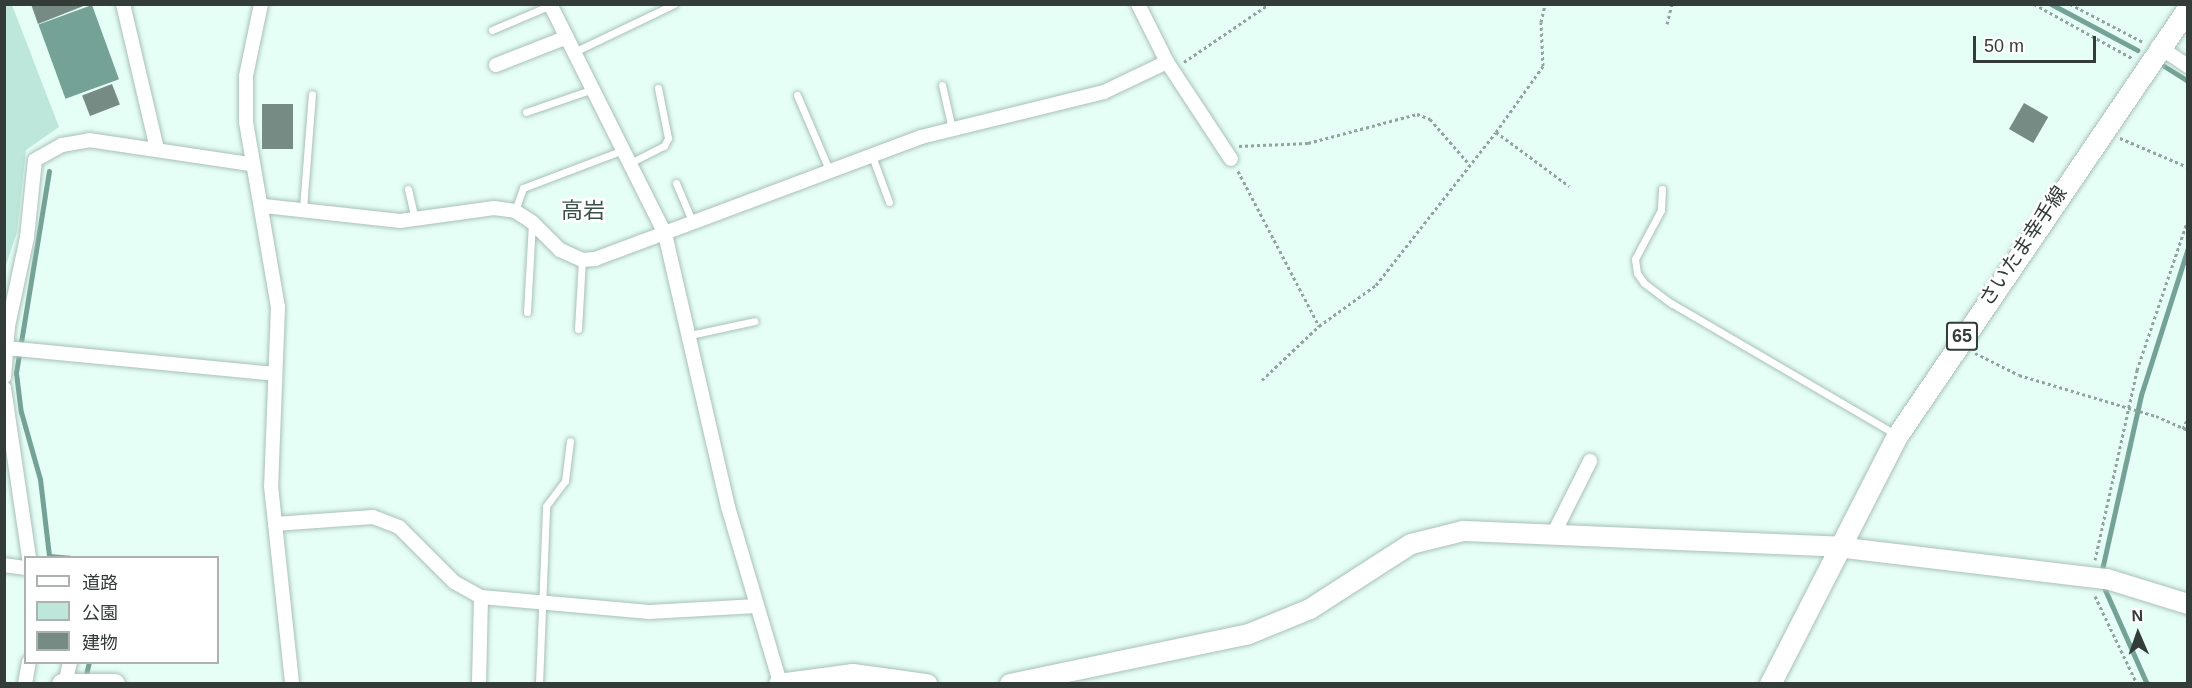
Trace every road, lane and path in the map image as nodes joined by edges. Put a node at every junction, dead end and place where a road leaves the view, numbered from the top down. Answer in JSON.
{"nodes":[{"id":1,"x":123,"y":4,"type":"edge"},
{"id":2,"x":261,"y":4,"type":"edge"},
{"id":3,"x":550,"y":4,"type":"edge"},
{"id":4,"x":674,"y":4,"type":"edge"},
{"id":5,"x":1138,"y":4,"type":"edge"},
{"id":6,"x":1269,"y":4,"type":"edge"},
{"id":7,"x":1545,"y":4,"type":"edge"},
{"id":8,"x":1672,"y":4,"type":"edge"},
{"id":9,"x":2034,"y":4,"type":"edge"},
{"id":10,"x":2070,"y":4,"type":"edge"},
{"id":11,"x":2187,"y":8,"type":"edge"},
{"id":12,"x":1667,"y":24,"type":"dead end"},
{"id":13,"x":492,"y":30,"type":"dead end"},
{"id":14,"x":567,"y":37,"type":"junction"},
{"id":15,"x":2157,"y":48,"type":"junction"},
{"id":16,"x":574,"y":52,"type":"junction"},
{"id":17,"x":2136,"y":60,"type":"dead end"},
{"id":18,"x":496,"y":65,"type":"dead end"},
{"id":19,"x":1170,"y":66,"type":"junction"},
{"id":20,"x":2187,"y":66,"type":"edge"},
{"id":21,"x":942,"y":85,"type":"dead end"},
{"id":22,"x":658,"y":88,"type":"dead end"},
{"id":23,"x":592,"y":89,"type":"junction"},
{"id":24,"x":312,"y":94,"type":"dead end"},
{"id":25,"x":797,"y":94,"type":"dead end"},
{"id":26,"x":526,"y":112,"type":"dead end"},
{"id":27,"x":2103,"y":128,"type":"junction"},
{"id":28,"x":952,"y":129,"type":"junction"},
{"id":29,"x":1496,"y":132,"type":"junction"},
{"id":30,"x":157,"y":149,"type":"junction"},
{"id":31,"x":1227,"y":153,"type":"junction"},
{"id":32,"x":626,"y":156,"type":"junction"},
{"id":33,"x":872,"y":156,"type":"junction"},
{"id":34,"x":250,"y":164,"type":"junction"},
{"id":35,"x":1469,"y":164,"type":"junction"},
{"id":36,"x":2187,"y":167,"type":"edge"},
{"id":37,"x":830,"y":172,"type":"junction"},
{"id":38,"x":676,"y":183,"type":"dead end"},
{"id":39,"x":1569,"y":186,"type":"dead end"},
{"id":40,"x":408,"y":189,"type":"dead end"},
{"id":41,"x":1662,"y":189,"type":"dead end"},
{"id":42,"x":889,"y":202,"type":"dead end"},
{"id":43,"x":264,"y":206,"type":"junction"},
{"id":44,"x":303,"y":208,"type":"junction"},
{"id":45,"x":515,"y":212,"type":"junction"},
{"id":46,"x":415,"y":219,"type":"junction"},
{"id":47,"x":2187,"y":219,"type":"edge"},
{"id":48,"x":532,"y":222,"type":"junction"},
{"id":49,"x":693,"y":223,"type":"junction"},
{"id":50,"x":665,"y":234,"type":"junction"},
{"id":51,"x":582,"y":260,"type":"junction"},
{"id":52,"x":11,"y":277,"type":"edge"},
{"id":53,"x":528,"y":312,"type":"dead end"},
{"id":54,"x":755,"y":321,"type":"dead end"},
{"id":55,"x":1319,"y":326,"type":"junction"},
{"id":56,"x":578,"y":329,"type":"dead end"},
{"id":57,"x":690,"y":335,"type":"junction"},
{"id":58,"x":1958,"y":343,"type":"junction"},
{"id":59,"x":6,"y":348,"type":"junction"},
{"id":60,"x":275,"y":374,"type":"junction"},
{"id":61,"x":4,"y":377,"type":"edge"},
{"id":62,"x":1262,"y":380,"type":"dead end"},
{"id":63,"x":4,"y":388,"type":"edge"},
{"id":64,"x":2127,"y":407,"type":"junction"},
{"id":65,"x":2187,"y":417,"type":"edge"},
{"id":66,"x":2185,"y":430,"type":"edge"},
{"id":67,"x":1897,"y":436,"type":"junction"},
{"id":68,"x":570,"y":441,"type":"dead end"},
{"id":69,"x":1590,"y":461,"type":"dead end"},
{"id":70,"x":10,"y":478,"type":"edge"},
{"id":71,"x":275,"y":524,"type":"junction"},
{"id":72,"x":1553,"y":535,"type":"junction"},
{"id":73,"x":1837,"y":547,"type":"junction"},
{"id":74,"x":29,"y":556,"type":"edge"},
{"id":75,"x":4,"y":564,"type":"edge"},
{"id":76,"x":24,"y":568,"type":"edge"},
{"id":77,"x":2091,"y":577,"type":"junction"},
{"id":78,"x":481,"y":597,"type":"junction"},
{"id":79,"x":541,"y":603,"type":"junction"},
{"id":80,"x":2187,"y":604,"type":"edge"},
{"id":81,"x":757,"y":606,"type":"junction"},
{"id":82,"x":29,"y":664,"type":"edge"},
{"id":83,"x":70,"y":664,"type":"edge"},
{"id":84,"x":64,"y":683,"type":"edge"},
{"id":85,"x":779,"y":683,"type":"edge"},
{"id":86,"x":25,"y":684,"type":"edge"},
{"id":87,"x":115,"y":684,"type":"edge"},
{"id":88,"x":292,"y":684,"type":"edge"},
{"id":89,"x":479,"y":684,"type":"edge"},
{"id":90,"x":539,"y":684,"type":"edge"},
{"id":91,"x":927,"y":684,"type":"edge"},
{"id":92,"x":1010,"y":684,"type":"edge"},
{"id":93,"x":1770,"y":684,"type":"edge"},
{"id":94,"x":2137,"y":684,"type":"edge"}],
"edges":[{"from":1,"to":30,"type":"street"},
{"from":2,"to":34,"type":"street"},
{"from":3,"to":13,"type":"lane"},
{"from":3,"to":14,"type":"street"},
{"from":4,"to":16,"type":"lane"},
{"from":5,"to":19,"type":"street"},
{"from":6,"to":19,"type":"path"},
{"from":7,"to":29,"type":"path"},
{"from":8,"to":12,"type":"path"},
{"from":9,"to":17,"type":"path"},
{"from":10,"to":15,"type":"path"},
{"from":11,"to":15,"type":"main road","name":"さいたま幸手線","number":"65"},
{"from":14,"to":16,"type":"street"},
{"from":14,"to":18,"type":"street"},
{"from":15,"to":20,"type":"street"},
{"from":15,"to":27,"type":"main road","name":"さいたま幸手線","number":"65"},
{"from":16,"to":23,"type":"street"},
{"from":19,"to":28,"type":"street"},
{"from":19,"to":31,"type":"street"},
{"from":21,"to":28,"type":"lane"},
{"from":22,"to":32,"type":"lane"},
{"from":23,"to":26,"type":"lane"},
{"from":23,"to":32,"type":"street"},
{"from":24,"to":44,"type":"lane"},
{"from":25,"to":37,"type":"lane"},
{"from":27,"to":36,"type":"path"},
{"from":27,"to":58,"type":"main road","name":"さいたま幸手線","number":"65"},
{"from":28,"to":33,"type":"street"},
{"from":29,"to":35,"type":"path"},
{"from":29,"to":39,"type":"path"},
{"from":30,"to":34,"type":"street"},
{"from":30,"to":52,"type":"street"},
{"from":31,"to":35,"type":"path"},
{"from":31,"to":55,"type":"path"},
{"from":32,"to":45,"type":"lane"},
{"from":32,"to":50,"type":"street"},
{"from":33,"to":37,"type":"street"},
{"from":33,"to":42,"type":"lane"},
{"from":34,"to":43,"type":"street"},
{"from":35,"to":55,"type":"path"},
{"from":37,"to":49,"type":"street"},
{"from":38,"to":49,"type":"lane"},
{"from":40,"to":46,"type":"lane"},
{"from":41,"to":67,"type":"lane"},
{"from":43,"to":44,"type":"street"},
{"from":43,"to":60,"type":"street"},
{"from":44,"to":46,"type":"street"},
{"from":45,"to":46,"type":"street"},
{"from":45,"to":48,"type":"street"},
{"from":47,"to":64,"type":"path"},
{"from":48,"to":51,"type":"street"},
{"from":48,"to":53,"type":"lane"},
{"from":49,"to":50,"type":"street"},
{"from":50,"to":51,"type":"street"},
{"from":50,"to":57,"type":"street"},
{"from":51,"to":56,"type":"lane"},
{"from":52,"to":59,"type":"street"},
{"from":54,"to":57,"type":"lane"},
{"from":55,"to":62,"type":"path"},
{"from":57,"to":81,"type":"street"},
{"from":58,"to":64,"type":"path"},
{"from":58,"to":67,"type":"main road","name":"さいたま幸手線","number":"65"},
{"from":59,"to":60,"type":"street"},
{"from":59,"to":61,"type":"street"},
{"from":60,"to":71,"type":"street"},
{"from":63,"to":70,"type":"street"},
{"from":64,"to":66,"type":"path"},
{"from":64,"to":77,"type":"path"},
{"from":65,"to":66,"type":"path"},
{"from":67,"to":73,"type":"main road","name":"さいたま幸手線","number":"65"},
{"from":68,"to":79,"type":"lane"},
{"from":69,"to":72,"type":"street"},
{"from":70,"to":74,"type":"street"},
{"from":71,"to":78,"type":"street"},
{"from":71,"to":88,"type":"street"},
{"from":72,"to":73,"type":"street"},
{"from":72,"to":92,"type":"street"},
{"from":73,"to":77,"type":"street"},
{"from":73,"to":93,"type":"main road","name":"さいたま幸手線","number":"65"},
{"from":75,"to":76,"type":"street"},
{"from":77,"to":80,"type":"street"},
{"from":77,"to":94,"type":"path"},
{"from":78,"to":79,"type":"street"},
{"from":78,"to":89,"type":"street"},
{"from":79,"to":81,"type":"street"},
{"from":79,"to":90,"type":"lane"},
{"from":81,"to":85,"type":"street"},
{"from":82,"to":86,"type":"street"},
{"from":83,"to":84,"type":"street"},
{"from":84,"to":87,"type":"street"},
{"from":85,"to":91,"type":"street"}]}
